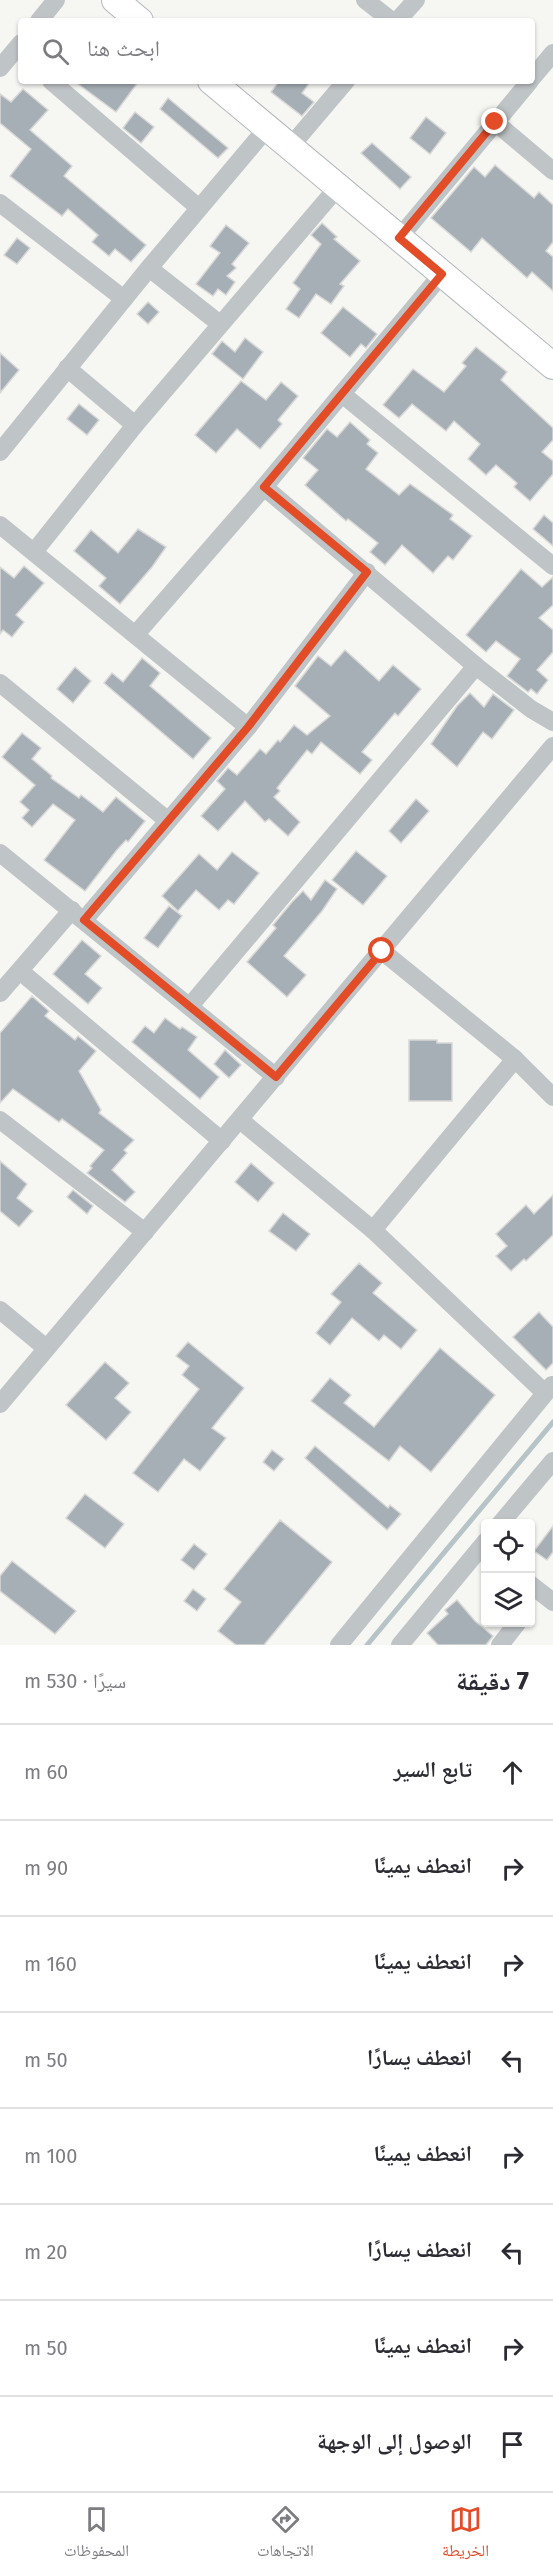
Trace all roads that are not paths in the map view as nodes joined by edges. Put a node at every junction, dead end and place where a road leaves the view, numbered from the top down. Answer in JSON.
{"nodes":[{"id":1,"x":56,"y":0,"type":"edge"},
{"id":2,"x":115,"y":0,"type":"edge"},
{"id":3,"x":365,"y":0,"type":"edge"},
{"id":4,"x":416,"y":0,"type":"edge"},
{"id":5,"x":41,"y":18,"type":"edge"},
{"id":6,"x":136,"y":18,"type":"edge"},
{"id":7,"x":391,"y":18,"type":"edge"},
{"id":8,"x":398,"y":18,"type":"edge"},
{"id":9,"x":18,"y":51,"type":"edge"},
{"id":10,"x":553,"y":53,"type":"edge"},
{"id":11,"x":0,"y":68,"type":"edge"},
{"id":12,"x":535,"y":75,"type":"edge"},
{"id":13,"x":55,"y":84,"type":"edge"},
{"id":14,"x":215,"y":84,"type":"edge"},
{"id":15,"x":343,"y":84,"type":"edge"},
{"id":16,"x":528,"y":84,"type":"edge"},
{"id":17,"x":495,"y":122,"type":"junction"},
{"id":18,"x":267,"y":128,"type":"junction"},
{"id":19,"x":290,"y":147,"type":"junction"},
{"id":20,"x":553,"y":171,"type":"edge"},
{"id":21,"x":337,"y":188,"type":"junction"},
{"id":22,"x":200,"y":208,"type":"junction"},
{"id":23,"x":2,"y":210,"type":"edge"},
{"id":24,"x":399,"y":238,"type":"junction"},
{"id":25,"x":149,"y":268,"type":"junction"},
{"id":26,"x":442,"y":274,"type":"junction"},
{"id":27,"x":124,"y":299,"type":"junction"},
{"id":28,"x":220,"y":324,"type":"junction"},
{"id":29,"x":553,"y":366,"type":"edge"},
{"id":30,"x":67,"y":368,"type":"junction"},
{"id":31,"x":342,"y":394,"type":"junction"},
{"id":32,"x":135,"y":425,"type":"junction"},
{"id":33,"x":0,"y":452,"type":"edge"},
{"id":34,"x":264,"y":487,"type":"junction"},
{"id":35,"x":0,"y":525,"type":"edge"},
{"id":36,"x":34,"y":552,"type":"junction"},
{"id":37,"x":553,"y":566,"type":"edge"},
{"id":38,"x":367,"y":572,"type":"junction"},
{"id":39,"x":136,"y":634,"type":"junction"},
{"id":40,"x":476,"y":666,"type":"junction"},
{"id":41,"x":0,"y":683,"type":"edge"},
{"id":42,"x":553,"y":722,"type":"edge"},
{"id":43,"x":248,"y":727,"type":"junction"},
{"id":44,"x":553,"y":746,"type":"edge"},
{"id":45,"x":168,"y":820,"type":"junction"},
{"id":46,"x":0,"y":854,"type":"edge"},
{"id":47,"x":78,"y":915,"type":"junction"},
{"id":48,"x":382,"y":951,"type":"junction"},
{"id":49,"x":21,"y":971,"type":"junction"},
{"id":50,"x":0,"y":993,"type":"edge"},
{"id":51,"x":190,"y":1006,"type":"junction"},
{"id":52,"x":515,"y":1059,"type":"junction"},
{"id":53,"x":276,"y":1077,"type":"junction"},
{"id":54,"x":553,"y":1097,"type":"edge"},
{"id":55,"x":240,"y":1120,"type":"junction"},
{"id":56,"x":2,"y":1125,"type":"edge"},
{"id":57,"x":222,"y":1141,"type":"junction"},
{"id":58,"x":373,"y":1230,"type":"junction"},
{"id":59,"x":145,"y":1233,"type":"junction"},
{"id":60,"x":0,"y":1310,"type":"edge"},
{"id":61,"x":46,"y":1348,"type":"junction"},
{"id":62,"x":549,"y":1388,"type":"edge"},
{"id":63,"x":0,"y":1404,"type":"edge"},
{"id":64,"x":553,"y":1461,"type":"edge"},
{"id":65,"x":504,"y":1519,"type":"edge"},
{"id":66,"x":481,"y":1549,"type":"edge"},
{"id":67,"x":515,"y":1627,"type":"edge"},
{"id":68,"x":410,"y":1642,"type":"edge"},
{"id":69,"x":339,"y":1645,"type":"edge"},
{"id":70,"x":500,"y":1645,"type":"edge"}],
"edges":[{"from":1,"to":5,"type":"street"},
{"from":2,"to":6,"type":"street"},
{"from":3,"to":7,"type":"street"},
{"from":4,"to":8,"type":"street"},
{"from":9,"to":11,"type":"street"},
{"from":10,"to":12,"type":"street"},
{"from":13,"to":22,"type":"street"},
{"from":14,"to":18,"type":"street"},
{"from":15,"to":19,"type":"street"},
{"from":16,"to":17,"type":"street"},
{"from":17,"to":20,"type":"street"},
{"from":17,"to":24,"type":"street"},
{"from":18,"to":19,"type":"street"},
{"from":18,"to":22,"type":"street"},
{"from":19,"to":21,"type":"street"},
{"from":21,"to":24,"type":"street"},
{"from":21,"to":28,"type":"street"},
{"from":22,"to":25,"type":"street"},
{"from":23,"to":27,"type":"street"},
{"from":24,"to":26,"type":"street"},
{"from":25,"to":27,"type":"street"},
{"from":25,"to":28,"type":"street"},
{"from":26,"to":29,"type":"street"},
{"from":26,"to":31,"type":"street"},
{"from":27,"to":30,"type":"street"},
{"from":28,"to":32,"type":"street"},
{"from":30,"to":32,"type":"street"},
{"from":30,"to":33,"type":"street"},
{"from":31,"to":34,"type":"street"},
{"from":31,"to":37,"type":"street"},
{"from":32,"to":36,"type":"street"},
{"from":34,"to":38,"type":"street"},
{"from":34,"to":39,"type":"street"},
{"from":35,"to":36,"type":"street"},
{"from":36,"to":39,"type":"street"},
{"from":38,"to":40,"type":"street"},
{"from":38,"to":43,"type":"street"},
{"from":39,"to":43,"type":"street"},
{"from":40,"to":42,"type":"street"},
{"from":40,"to":51,"type":"street"},
{"from":41,"to":45,"type":"street"},
{"from":43,"to":45,"type":"street"},
{"from":44,"to":48,"type":"street"},
{"from":45,"to":47,"type":"street"},
{"from":46,"to":47,"type":"street"},
{"from":47,"to":49,"type":"street"},
{"from":47,"to":51,"type":"street"},
{"from":48,"to":52,"type":"street"},
{"from":48,"to":53,"type":"street"},
{"from":49,"to":50,"type":"street"},
{"from":49,"to":57,"type":"street"},
{"from":51,"to":53,"type":"street"},
{"from":52,"to":54,"type":"street"},
{"from":52,"to":58,"type":"street"},
{"from":53,"to":55,"type":"street"},
{"from":55,"to":57,"type":"street"},
{"from":55,"to":58,"type":"street"},
{"from":56,"to":59,"type":"street"},
{"from":57,"to":59,"type":"street"},
{"from":58,"to":62,"type":"street"},
{"from":59,"to":61,"type":"street"},
{"from":60,"to":61,"type":"street"},
{"from":61,"to":63,"type":"street"},
{"from":62,"to":69,"type":"street"},
{"from":64,"to":65,"type":"street"},
{"from":66,"to":68,"type":"street"},
{"from":67,"to":70,"type":"street"}]}
